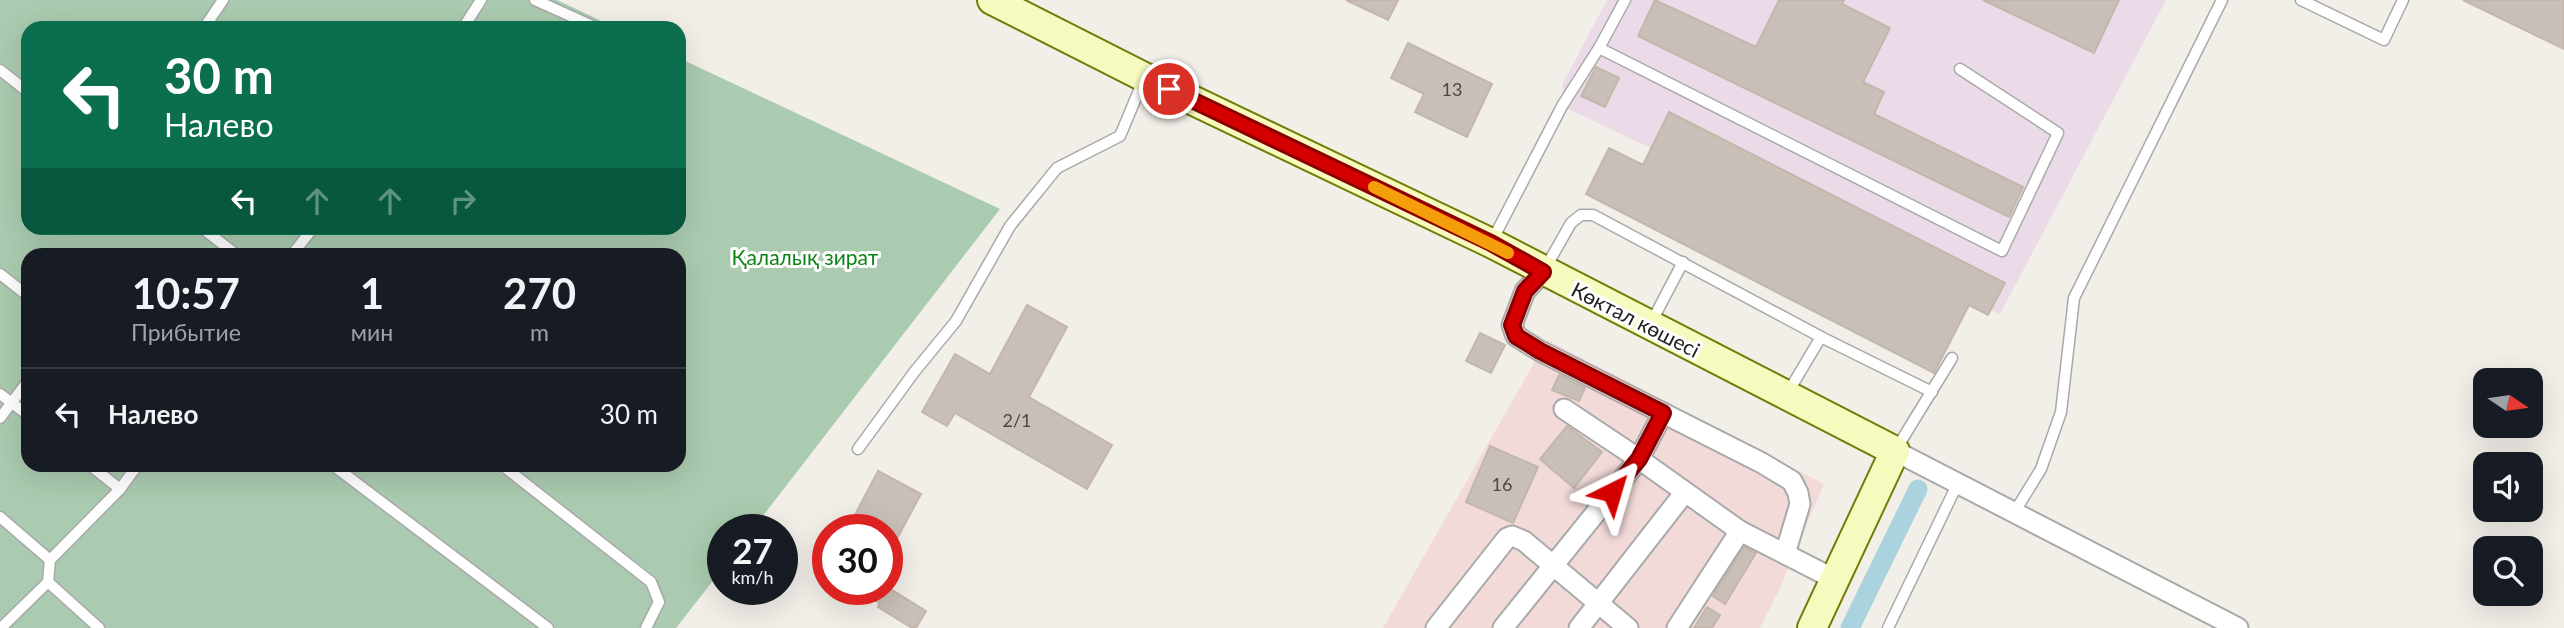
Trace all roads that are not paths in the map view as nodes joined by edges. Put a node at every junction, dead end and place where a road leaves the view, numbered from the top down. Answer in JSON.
{"nodes":[{"id":1,"x":223,"y":0,"type":"edge"},
{"id":2,"x":481,"y":0,"type":"edge"},
{"id":3,"x":535,"y":0,"type":"edge"},
{"id":4,"x":992,"y":0,"type":"edge"},
{"id":5,"x":1625,"y":0,"type":"edge"},
{"id":6,"x":2222,"y":0,"type":"edge"},
{"id":7,"x":2301,"y":0,"type":"edge"},
{"id":8,"x":2403,"y":0,"type":"edge"},
{"id":9,"x":209,"y":21,"type":"edge"},
{"id":10,"x":468,"y":21,"type":"edge"},
{"id":11,"x":582,"y":21,"type":"edge"},
{"id":12,"x":1599,"y":48,"type":"junction"},
{"id":13,"x":1960,"y":69,"type":"dead end"},
{"id":14,"x":0,"y":70,"type":"edge"},
{"id":15,"x":1144,"y":77,"type":"junction"},
{"id":16,"x":21,"y":86,"type":"edge"},
{"id":17,"x":211,"y":235,"type":"edge"},
{"id":18,"x":1491,"y":243,"type":"junction"},
{"id":19,"x":228,"y":248,"type":"edge"},
{"id":20,"x":1684,"y":261,"type":"junction"},
{"id":21,"x":1543,"y":272,"type":"junction"},
{"id":22,"x":0,"y":274,"type":"edge"},
{"id":23,"x":21,"y":290,"type":"edge"},
{"id":24,"x":1649,"y":326,"type":"junction"},
{"id":25,"x":1821,"y":337,"type":"junction"},
{"id":26,"x":1952,"y":358,"type":"dead end"},
{"id":27,"x":21,"y":391,"type":"edge"},
{"id":28,"x":1932,"y":392,"type":"junction"},
{"id":29,"x":0,"y":394,"type":"edge"},
{"id":30,"x":1786,"y":396,"type":"junction"},
{"id":31,"x":13,"y":402,"type":"junction"},
{"id":32,"x":21,"y":409,"type":"edge"},
{"id":33,"x":1564,"y":409,"type":"dead end"},
{"id":34,"x":1663,"y":413,"type":"junction"},
{"id":35,"x":0,"y":418,"type":"edge"},
{"id":36,"x":858,"y":449,"type":"dead end"},
{"id":37,"x":1895,"y":451,"type":"junction"},
{"id":38,"x":1639,"y":459,"type":"junction"},
{"id":39,"x":99,"y":472,"type":"edge"},
{"id":40,"x":133,"y":472,"type":"edge"},
{"id":41,"x":342,"y":472,"type":"edge"},
{"id":42,"x":511,"y":472,"type":"edge"},
{"id":43,"x":1957,"y":485,"type":"junction"},
{"id":44,"x":120,"y":489,"type":"junction"},
{"id":45,"x":1685,"y":492,"type":"junction"},
{"id":46,"x":2014,"y":513,"type":"junction"},
{"id":47,"x":0,"y":517,"type":"edge"},
{"id":48,"x":1741,"y":531,"type":"junction"},
{"id":49,"x":1785,"y":554,"type":"junction"},
{"id":50,"x":50,"y":560,"type":"junction"},
{"id":51,"x":1553,"y":565,"type":"junction"},
{"id":52,"x":1834,"y":579,"type":"junction"},
{"id":53,"x":48,"y":582,"type":"junction"},
{"id":54,"x":1599,"y":602,"type":"junction"},
{"id":55,"x":1,"y":628,"type":"edge"},
{"id":56,"x":99,"y":628,"type":"edge"},
{"id":57,"x":548,"y":628,"type":"edge"},
{"id":58,"x":646,"y":628,"type":"edge"},
{"id":59,"x":1436,"y":628,"type":"edge"},
{"id":60,"x":1503,"y":628,"type":"edge"},
{"id":61,"x":1579,"y":628,"type":"edge"},
{"id":62,"x":1628,"y":628,"type":"edge"},
{"id":63,"x":1678,"y":628,"type":"edge"},
{"id":64,"x":1812,"y":628,"type":"edge"},
{"id":65,"x":1888,"y":628,"type":"edge"},
{"id":66,"x":2238,"y":628,"type":"edge"}],
"edges":[{"from":1,"to":9,"type":"lane"},
{"from":2,"to":10,"type":"lane"},
{"from":3,"to":11,"type":"lane"},
{"from":4,"to":15,"type":"street","name":"Көктал көшесі"},
{"from":5,"to":12,"type":"lane"},
{"from":6,"to":46,"type":"lane"},
{"from":7,"to":8,"type":"lane"},
{"from":12,"to":13,"type":"lane"},
{"from":12,"to":18,"type":"lane"},
{"from":14,"to":16,"type":"lane"},
{"from":15,"to":18,"type":"street","name":"Көктал көшесі"},
{"from":15,"to":36,"type":"lane"},
{"from":17,"to":19,"type":"lane"},
{"from":18,"to":21,"type":"street","name":"Көктал көшесі"},
{"from":20,"to":21,"type":"lane"},
{"from":20,"to":24,"type":"lane"},
{"from":20,"to":25,"type":"lane"},
{"from":21,"to":24,"type":"street","name":"Көктал көшесі"},
{"from":21,"to":34,"type":"street"},
{"from":22,"to":23,"type":"lane"},
{"from":24,"to":30,"type":"street","name":"Көктал көшесі"},
{"from":25,"to":28,"type":"lane"},
{"from":25,"to":30,"type":"lane"},
{"from":26,"to":28,"type":"lane"},
{"from":27,"to":31,"type":"lane"},
{"from":28,"to":37,"type":"lane"},
{"from":29,"to":31,"type":"lane"},
{"from":30,"to":37,"type":"street","name":"Көктал көшесі"},
{"from":31,"to":32,"type":"lane"},
{"from":31,"to":35,"type":"lane"},
{"from":33,"to":38,"type":"street"},
{"from":34,"to":38,"type":"street"},
{"from":34,"to":49,"type":"street"},
{"from":37,"to":43,"type":"street","name":"Көктал көшесі"},
{"from":37,"to":52,"type":"street"},
{"from":38,"to":45,"type":"street"},
{"from":38,"to":51,"type":"street"},
{"from":39,"to":44,"type":"lane"},
{"from":40,"to":44,"type":"lane"},
{"from":41,"to":57,"type":"lane"},
{"from":42,"to":58,"type":"lane"},
{"from":43,"to":46,"type":"street","name":"Көктал көшесі"},
{"from":43,"to":65,"type":"lane"},
{"from":44,"to":50,"type":"lane"},
{"from":45,"to":48,"type":"street"},
{"from":45,"to":54,"type":"street"},
{"from":46,"to":66,"type":"street","name":"Көктал көшесі"},
{"from":47,"to":50,"type":"lane"},
{"from":48,"to":49,"type":"street"},
{"from":48,"to":63,"type":"street"},
{"from":49,"to":52,"type":"street"},
{"from":50,"to":53,"type":"lane"},
{"from":51,"to":54,"type":"street"},
{"from":51,"to":59,"type":"street"},
{"from":51,"to":60,"type":"street"},
{"from":52,"to":64,"type":"street"},
{"from":53,"to":55,"type":"lane"},
{"from":53,"to":56,"type":"lane"},
{"from":54,"to":61,"type":"street"},
{"from":54,"to":62,"type":"street"}]}
